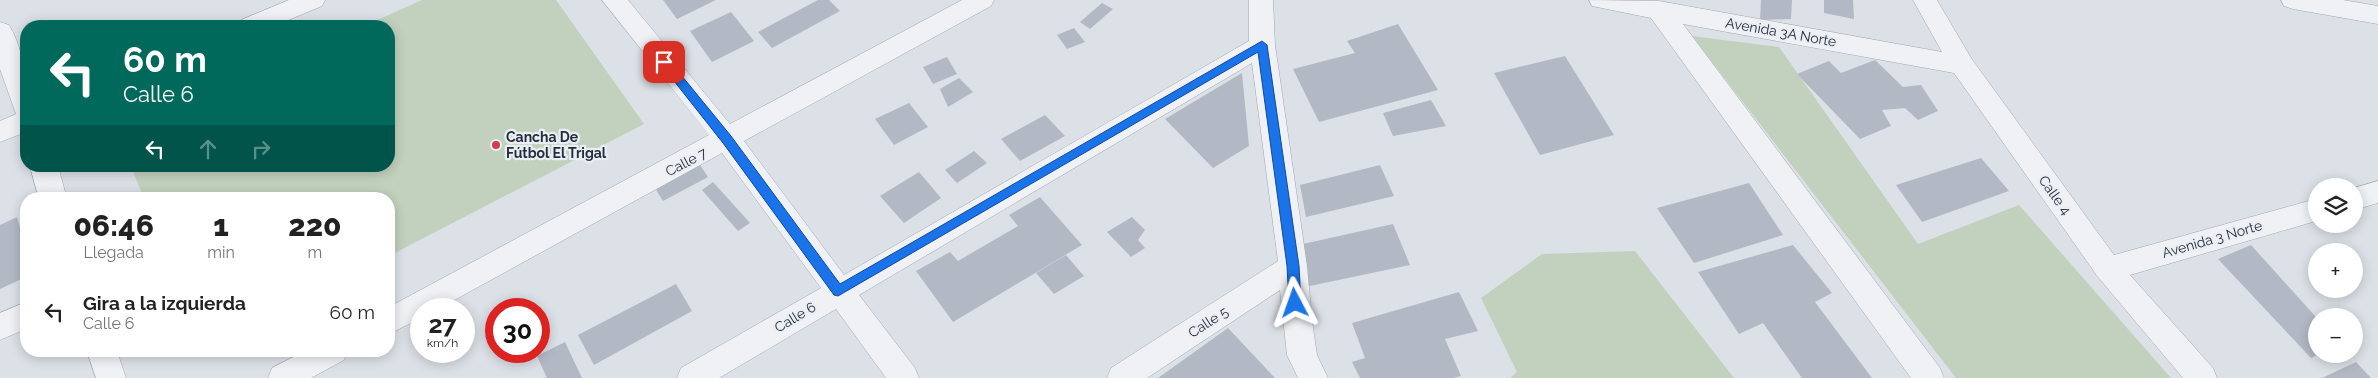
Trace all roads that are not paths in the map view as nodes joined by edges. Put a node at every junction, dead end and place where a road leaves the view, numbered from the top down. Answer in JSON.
{"nodes":[{"id":1,"x":313,"y":0,"type":"edge"},
{"id":2,"x":614,"y":0,"type":"edge"},
{"id":3,"x":982,"y":0,"type":"edge"},
{"id":4,"x":1261,"y":0,"type":"edge"},
{"id":5,"x":1601,"y":0,"type":"edge"},
{"id":6,"x":1925,"y":0,"type":"edge"},
{"id":7,"x":2293,"y":0,"type":"edge"},
{"id":8,"x":1659,"y":10,"type":"junction"},
{"id":9,"x":2378,"y":15,"type":"edge"},
{"id":10,"x":265,"y":20,"type":"edge"},
{"id":11,"x":0,"y":31,"type":"edge"},
{"id":12,"x":1262,"y":45,"type":"junction"},
{"id":13,"x":1962,"y":65,"type":"junction"},
{"id":14,"x":20,"y":91,"type":"edge"},
{"id":15,"x":20,"y":124,"type":"edge"},
{"id":16,"x":0,"y":132,"type":"edge"},
{"id":17,"x":727,"y":140,"type":"junction"},
{"id":18,"x":46,"y":172,"type":"edge"},
{"id":19,"x":51,"y":192,"type":"edge"},
{"id":20,"x":2378,"y":192,"type":"edge"},
{"id":21,"x":2363,"y":196,"type":"edge"},
{"id":22,"x":2308,"y":212,"type":"edge"},
{"id":23,"x":1293,"y":266,"type":"junction"},
{"id":24,"x":2108,"y":269,"type":"junction"},
{"id":25,"x":838,"y":291,"type":"junction"},
{"id":26,"x":20,"y":318,"type":"edge"},
{"id":27,"x":395,"y":318,"type":"edge"},
{"id":28,"x":0,"y":327,"type":"edge"},
{"id":29,"x":104,"y":357,"type":"edge"},
{"id":30,"x":322,"y":357,"type":"edge"},
{"id":31,"x":111,"y":378,"type":"edge"},
{"id":32,"x":283,"y":378,"type":"edge"},
{"id":33,"x":692,"y":378,"type":"edge"},
{"id":34,"x":904,"y":378,"type":"edge"},
{"id":35,"x":1122,"y":378,"type":"edge"},
{"id":36,"x":1312,"y":378,"type":"edge"},
{"id":37,"x":1929,"y":378,"type":"edge"},
{"id":38,"x":2202,"y":378,"type":"edge"}],
"edges":[{"from":1,"to":10,"type":"street"},
{"from":2,"to":17,"type":"street"},
{"from":3,"to":17,"type":"street","name":"Calle 7"},
{"from":4,"to":12,"type":"street"},
{"from":5,"to":8,"type":"street","name":"Avenida 3A Norte"},
{"from":6,"to":13,"type":"street","name":"Calle 4"},
{"from":7,"to":9,"type":"street"},
{"from":8,"to":13,"type":"street","name":"Avenida 3A Norte"},
{"from":8,"to":37,"type":"street"},
{"from":11,"to":14,"type":"street"},
{"from":12,"to":23,"type":"street"},
{"from":12,"to":25,"type":"street","name":"Calle 6"},
{"from":13,"to":24,"type":"street","name":"Calle 4"},
{"from":15,"to":16,"type":"street"},
{"from":17,"to":25,"type":"street"},
{"from":17,"to":27,"type":"street","name":"Calle 7"},
{"from":18,"to":19,"type":"street"},
{"from":20,"to":21,"type":"street"},
{"from":22,"to":24,"type":"street","name":"Avenida 3 Norte"},
{"from":23,"to":35,"type":"street","name":"Calle 5"},
{"from":23,"to":36,"type":"street"},
{"from":24,"to":38,"type":"street","name":"Calle 4"},
{"from":25,"to":33,"type":"street","name":"Calle 6"},
{"from":25,"to":34,"type":"street"},
{"from":26,"to":28,"type":"street"},
{"from":29,"to":31,"type":"street"},
{"from":30,"to":32,"type":"street"}]}
